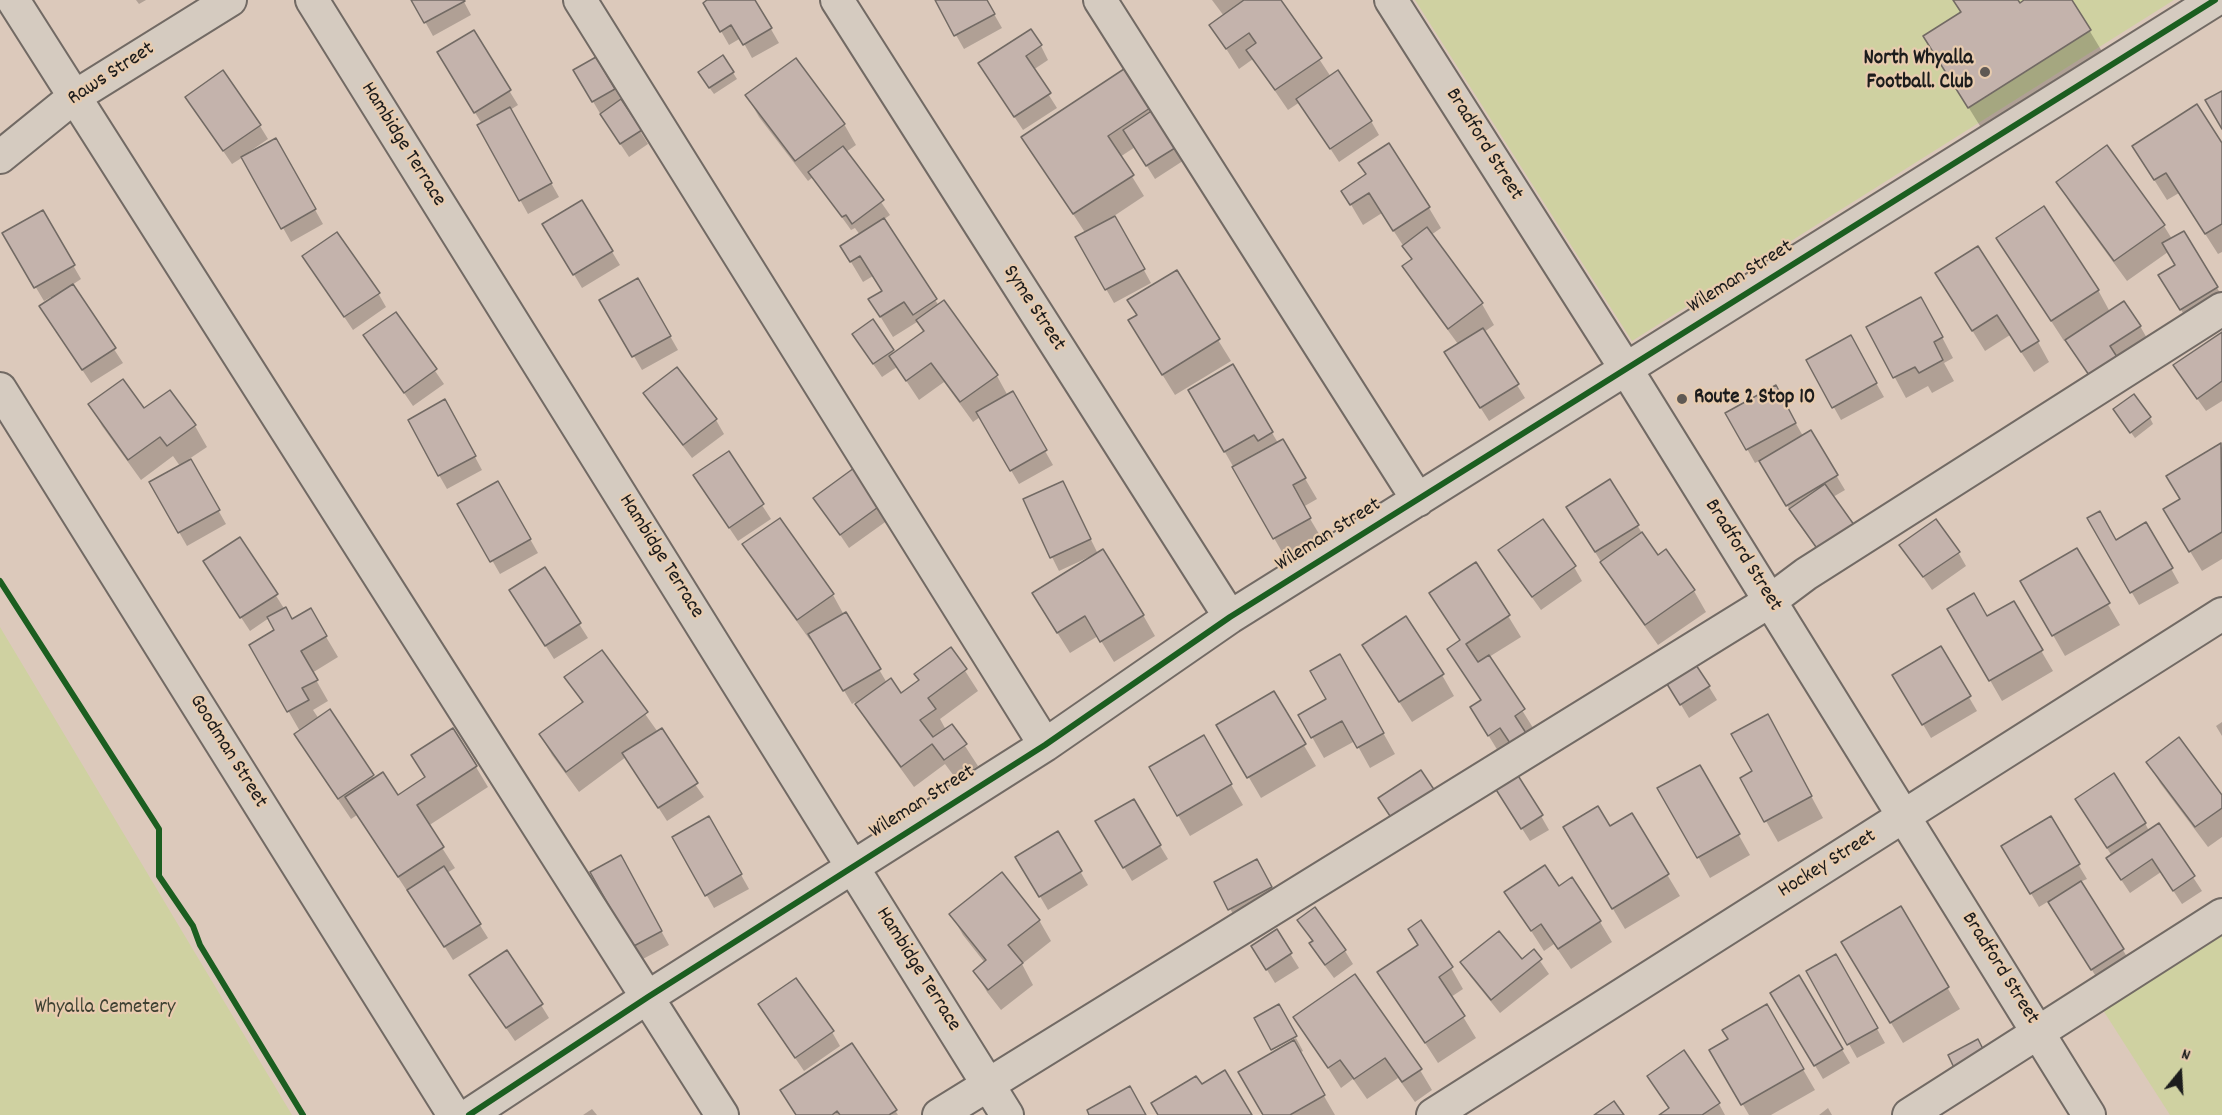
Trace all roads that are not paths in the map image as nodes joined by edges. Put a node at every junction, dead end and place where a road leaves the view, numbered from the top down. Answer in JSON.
{"nodes":[{"id":1,"x":13,"y":0,"type":"edge"},
{"id":2,"x":230,"y":0,"type":"edge"},
{"id":3,"x":312,"y":0,"type":"edge"},
{"id":4,"x":580,"y":0,"type":"edge"},
{"id":5,"x":837,"y":0,"type":"edge"},
{"id":6,"x":1100,"y":0,"type":"edge"},
{"id":7,"x":1391,"y":0,"type":"edge"},
{"id":8,"x":2215,"y":0,"type":"edge"},
{"id":9,"x":74,"y":97,"type":"junction"},
{"id":10,"x":0,"y":157,"type":"edge"},
{"id":11,"x":2222,"y":309,"type":"edge"},
{"id":12,"x":1626,"y":369,"type":"junction"},
{"id":13,"x":0,"y":389,"type":"edge"},
{"id":14,"x":1418,"y":500,"type":"junction"},
{"id":15,"x":1770,"y":600,"type":"junction"},
{"id":16,"x":2222,"y":614,"type":"edge"},
{"id":17,"x":1230,"y":617,"type":"junction"},
{"id":18,"x":1045,"y":745,"type":"junction"},
{"id":19,"x":1905,"y":817,"type":"junction"},
{"id":20,"x":854,"y":867,"type":"junction"},
{"id":21,"x":2222,"y":915,"type":"edge"},
{"id":22,"x":648,"y":997,"type":"junction"},
{"id":23,"x":2037,"y":1031,"type":"junction"},
{"id":24,"x":989,"y":1086,"type":"junction"},
{"id":25,"x":454,"y":1115,"type":"edge"},
{"id":26,"x":469,"y":1115,"type":"edge"},
{"id":27,"x":722,"y":1115,"type":"edge"},
{"id":28,"x":939,"y":1115,"type":"edge"},
{"id":29,"x":1007,"y":1115,"type":"edge"},
{"id":30,"x":1433,"y":1115,"type":"edge"},
{"id":31,"x":1909,"y":1115,"type":"edge"},
{"id":32,"x":2089,"y":1115,"type":"edge"}],
"edges":[{"from":1,"to":9,"type":"street"},
{"from":2,"to":9,"type":"street","name":"Raws Street"},
{"from":3,"to":20,"type":"street","name":"Hambidge Terrace"},
{"from":4,"to":18,"type":"street"},
{"from":5,"to":17,"type":"street","name":"Syme Street"},
{"from":6,"to":14,"type":"street"},
{"from":7,"to":12,"type":"street","name":"Bradford Street"},
{"from":8,"to":12,"type":"street","name":"Wileman Street"},
{"from":9,"to":10,"type":"street","name":"Raws Street"},
{"from":9,"to":22,"type":"street"},
{"from":11,"to":15,"type":"street"},
{"from":12,"to":14,"type":"street","name":"Wileman Street"},
{"from":12,"to":15,"type":"street","name":"Bradford Street"},
{"from":13,"to":25,"type":"street","name":"Goodman Street"},
{"from":14,"to":17,"type":"street","name":"Wileman Street"},
{"from":15,"to":19,"type":"street","name":"Bradford Street"},
{"from":15,"to":24,"type":"street"},
{"from":16,"to":19,"type":"street","name":"Hockey Street"},
{"from":17,"to":18,"type":"street","name":"Wileman Street"},
{"from":18,"to":20,"type":"street","name":"Wileman Street"},
{"from":19,"to":23,"type":"street","name":"Bradford Street"},
{"from":19,"to":30,"type":"street","name":"Hockey Street"},
{"from":20,"to":22,"type":"street","name":"Wileman Street"},
{"from":20,"to":24,"type":"street","name":"Hambidge Terrace"},
{"from":21,"to":23,"type":"street"},
{"from":22,"to":26,"type":"street","name":"Wileman Street"},
{"from":22,"to":27,"type":"street"},
{"from":23,"to":31,"type":"street"},
{"from":23,"to":32,"type":"street","name":"Bradford Street"},
{"from":24,"to":28,"type":"street"},
{"from":24,"to":29,"type":"street","name":"Hambidge Terrace"}]}
